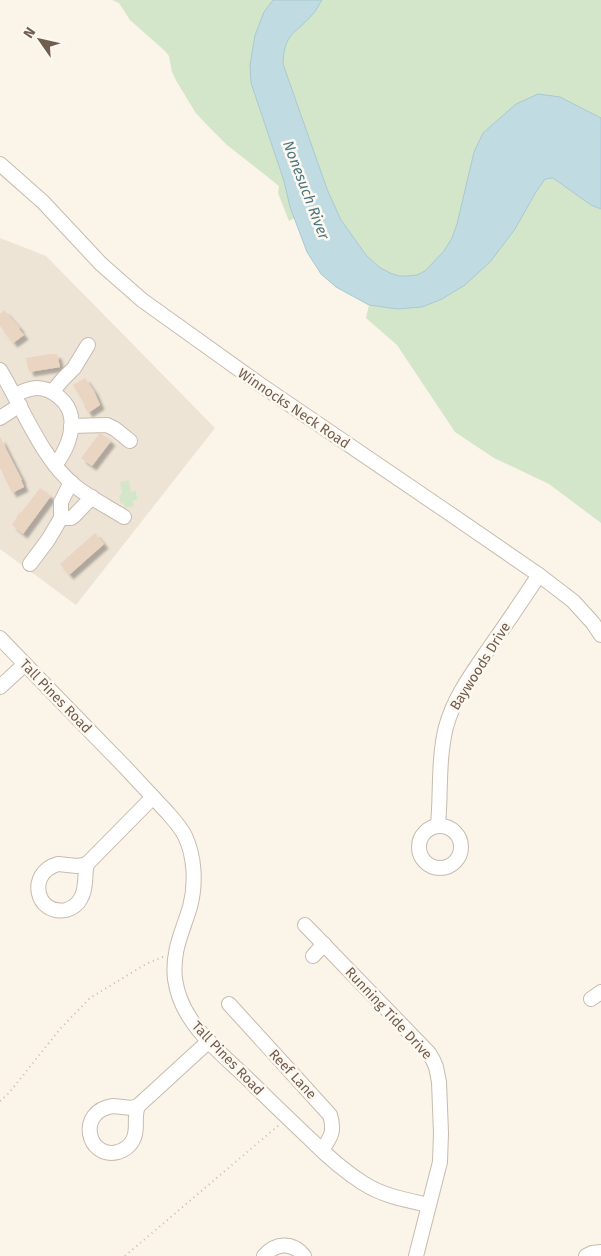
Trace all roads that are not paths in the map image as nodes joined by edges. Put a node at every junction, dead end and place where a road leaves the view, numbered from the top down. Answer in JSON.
{"nodes":[{"id":1,"x":0,"y":164,"type":"edge"},
{"id":2,"x":88,"y":345,"type":"dead end"},
{"id":3,"x":0,"y":370,"type":"edge"},
{"id":4,"x":52,"y":392,"type":"junction"},
{"id":5,"x":17,"y":400,"type":"junction"},
{"id":6,"x":0,"y":418,"type":"edge"},
{"id":7,"x":71,"y":426,"type":"junction"},
{"id":8,"x":130,"y":441,"type":"dead end"},
{"id":9,"x":55,"y":465,"type":"junction"},
{"id":10,"x":71,"y":482,"type":"junction"},
{"id":11,"x":92,"y":498,"type":"junction"},
{"id":12,"x":124,"y":517,"type":"dead end"},
{"id":13,"x":61,"y":518,"type":"junction"},
{"id":14,"x":30,"y":564,"type":"dead end"},
{"id":15,"x":540,"y":575,"type":"junction"},
{"id":16,"x":601,"y":635,"type":"edge"},
{"id":17,"x":0,"y":638,"type":"edge"},
{"id":18,"x":25,"y":664,"type":"junction"},
{"id":19,"x":0,"y":687,"type":"edge"},
{"id":20,"x":153,"y":797,"type":"junction"},
{"id":21,"x":438,"y":825,"type":"dead end"},
{"id":22,"x":87,"y":864,"type":"dead end"},
{"id":23,"x":305,"y":925,"type":"dead end"},
{"id":24,"x":324,"y":944,"type":"junction"},
{"id":25,"x":313,"y":956,"type":"dead end"},
{"id":26,"x":229,"y":1004,"type":"dead end"},
{"id":27,"x":209,"y":1041,"type":"junction"},
{"id":28,"x":138,"y":1106,"type":"dead end"},
{"id":29,"x":322,"y":1150,"type":"junction"},
{"id":30,"x":429,"y":1205,"type":"junction"},
{"id":31,"x":601,"y":1252,"type":"edge"},
{"id":32,"x":264,"y":1256,"type":"edge"},
{"id":33,"x":304,"y":1256,"type":"edge"},
{"id":34,"x":416,"y":1256,"type":"edge"},
{"id":35,"x":586,"y":1256,"type":"edge"}],
"edges":[{"from":1,"to":15,"type":"street","name":"Winnocks Neck Road"},
{"from":2,"to":4,"type":"street"},
{"from":3,"to":5,"type":"street"},
{"from":4,"to":5,"type":"street"},
{"from":4,"to":7,"type":"street"},
{"from":5,"to":6,"type":"street"},
{"from":5,"to":9,"type":"street"},
{"from":7,"to":8,"type":"street"},
{"from":7,"to":9,"type":"street"},
{"from":9,"to":10,"type":"street"},
{"from":10,"to":11,"type":"street"},
{"from":10,"to":13,"type":"street"},
{"from":11,"to":12,"type":"street"},
{"from":11,"to":13,"type":"street"},
{"from":13,"to":14,"type":"street"},
{"from":15,"to":16,"type":"street","name":"Winnocks Neck Road"},
{"from":15,"to":21,"type":"street","name":"Baywoods Drive"},
{"from":17,"to":18,"type":"street","name":"Tall Pines Road"},
{"from":18,"to":19,"type":"street"},
{"from":18,"to":20,"type":"street","name":"Tall Pines Road"},
{"from":20,"to":22,"type":"street"},
{"from":20,"to":27,"type":"street","name":"Tall Pines Road"},
{"from":23,"to":24,"type":"street","name":"Running Tide Drive"},
{"from":24,"to":25,"type":"street"},
{"from":24,"to":30,"type":"street","name":"Running Tide Drive"},
{"from":26,"to":29,"type":"street","name":"Reef Lane"},
{"from":27,"to":28,"type":"street"},
{"from":27,"to":29,"type":"street","name":"Tall Pines Road"},
{"from":29,"to":30,"type":"street","name":"Tall Pines Road"},
{"from":30,"to":34,"type":"street"},
{"from":31,"to":35,"type":"street"},
{"from":32,"to":33,"type":"street"}]}
